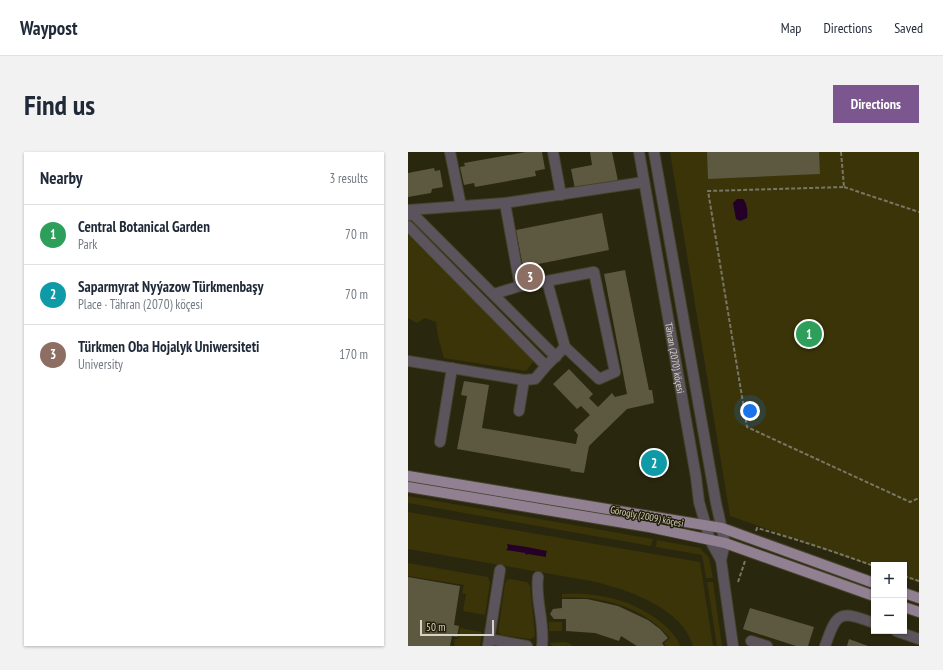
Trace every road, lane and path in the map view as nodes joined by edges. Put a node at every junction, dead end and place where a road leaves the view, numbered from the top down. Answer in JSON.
{"nodes":[{"id":1,"x":450,"y":152,"type":"edge"},
{"id":2,"x":553,"y":152,"type":"edge"},
{"id":3,"x":639,"y":152,"type":"edge"},
{"id":4,"x":654,"y":152,"type":"edge"},
{"id":5,"x":841,"y":152,"type":"edge"},
{"id":6,"x":644,"y":182,"type":"junction"},
{"id":7,"x":844,"y":187,"type":"junction"},
{"id":8,"x":561,"y":195,"type":"junction"},
{"id":9,"x":505,"y":203,"type":"junction"},
{"id":10,"x":461,"y":206,"type":"junction"},
{"id":11,"x":408,"y":210,"type":"edge"},
{"id":12,"x":919,"y":212,"type":"edge"},
{"id":13,"x":408,"y":215,"type":"edge"},
{"id":14,"x":408,"y":226,"type":"edge"},
{"id":15,"x":546,"y":282,"type":"junction"},
{"id":16,"x":520,"y":286,"type":"junction"},
{"id":17,"x":494,"y":294,"type":"junction"},
{"id":18,"x":565,"y":347,"type":"junction"},
{"id":19,"x":556,"y":357,"type":"junction"},
{"id":20,"x":408,"y":361,"type":"edge"},
{"id":21,"x":546,"y":366,"type":"junction"},
{"id":22,"x":452,"y":368,"type":"junction"},
{"id":23,"x":524,"y":380,"type":"junction"},
{"id":24,"x":519,"y":411,"type":"dead end"},
{"id":25,"x":440,"y":442,"type":"dead end"},
{"id":26,"x":408,"y":476,"type":"edge"},
{"id":27,"x":408,"y":487,"type":"edge"},
{"id":28,"x":919,"y":498,"type":"edge"},
{"id":29,"x":707,"y":525,"type":"junction"},
{"id":30,"x":722,"y":528,"type":"junction"},
{"id":31,"x":753,"y":539,"type":"junction"},
{"id":32,"x":710,"y":540,"type":"junction"},
{"id":33,"x":725,"y":543,"type":"junction"},
{"id":34,"x":748,"y":552,"type":"junction"},
{"id":35,"x":721,"y":560,"type":"junction"},
{"id":36,"x":871,"y":565,"type":"edge"},
{"id":37,"x":500,"y":570,"type":"dead end"},
{"id":38,"x":538,"y":576,"type":"dead end"},
{"id":39,"x":907,"y":577,"type":"edge"},
{"id":40,"x":738,"y":582,"type":"dead end"},
{"id":41,"x":871,"y":582,"type":"edge"},
{"id":42,"x":919,"y":582,"type":"edge"},
{"id":43,"x":907,"y":594,"type":"edge"},
{"id":44,"x":871,"y":595,"type":"edge"},
{"id":45,"x":919,"y":598,"type":"edge"},
{"id":46,"x":907,"y":608,"type":"edge"},
{"id":47,"x":919,"y":612,"type":"edge"},
{"id":48,"x":871,"y":622,"type":"edge"},
{"id":49,"x":905,"y":634,"type":"edge"},
{"id":50,"x":919,"y":639,"type":"edge"},
{"id":51,"x":751,"y":641,"type":"dead end"},
{"id":52,"x":488,"y":643,"type":"edge"},
{"id":53,"x":527,"y":646,"type":"edge"},
{"id":54,"x":542,"y":646,"type":"edge"},
{"id":55,"x":734,"y":646,"type":"edge"},
{"id":56,"x":767,"y":646,"type":"edge"},
{"id":57,"x":825,"y":646,"type":"edge"}],
"edges":[{"from":1,"to":10,"type":"street"},
{"from":2,"to":8,"type":"street"},
{"from":3,"to":6,"type":"street","name":"Tähran (2070) köçesi"},
{"from":4,"to":30,"type":"street","name":"Tähran (2070) köçesi"},
{"from":5,"to":7,"type":"path"},
{"from":6,"to":8,"type":"street"},
{"from":6,"to":29,"type":"street","name":"Tähran (2070) köçesi"},
{"from":7,"to":12,"type":"path"},
{"from":7,"to":28,"type":"path"},
{"from":8,"to":9,"type":"street"},
{"from":9,"to":10,"type":"street"},
{"from":9,"to":16,"type":"street"},
{"from":10,"to":11,"type":"street"},
{"from":13,"to":17,"type":"street"},
{"from":14,"to":21,"type":"street"},
{"from":15,"to":16,"type":"street"},
{"from":15,"to":18,"type":"street"},
{"from":15,"to":18,"type":"street"},
{"from":16,"to":17,"type":"street"},
{"from":17,"to":19,"type":"street"},
{"from":18,"to":19,"type":"street"},
{"from":19,"to":21,"type":"street"},
{"from":20,"to":22,"type":"street"},
{"from":21,"to":23,"type":"street"},
{"from":22,"to":23,"type":"street"},
{"from":22,"to":25,"type":"street"},
{"from":23,"to":24,"type":"street"},
{"from":26,"to":29,"type":"main road","name":"Görogly (2009) köçesi"},
{"from":27,"to":32,"type":"main road","name":"Görogly (2009) köçesi"},
{"from":29,"to":30,"type":"main road","name":"Görogly (2009) köçesi"},
{"from":29,"to":32,"type":"street","name":"Tähran (2070) köçesi"},
{"from":30,"to":31,"type":"main road","name":"Görogly (2009) köçesi"},
{"from":30,"to":33,"type":"street","name":"Tähran (2070) köçesi"},
{"from":31,"to":36,"type":"path"},
{"from":31,"to":41,"type":"main road","name":"Görogly (2009) köçesi"},
{"from":32,"to":33,"type":"main road","name":"Görogly (2009) köçesi"},
{"from":32,"to":35,"type":"street","name":"Tähran (2070) köçesi"},
{"from":33,"to":34,"type":"main road","name":"Görogly (2009) köçesi"},
{"from":33,"to":35,"type":"street","name":"Tähran (2070) köçesi"},
{"from":34,"to":40,"type":"path"},
{"from":34,"to":44,"type":"main road","name":"Görogly (2009) köçesi"},
{"from":35,"to":55,"type":"street","name":"Tähran (2070) köçesi"},
{"from":37,"to":52,"type":"street"},
{"from":38,"to":54,"type":"street"},
{"from":39,"to":42,"type":"path"},
{"from":43,"to":45,"type":"main road"},
{"from":46,"to":47,"type":"main road"},
{"from":48,"to":57,"type":"street"},
{"from":49,"to":50,"type":"street"},
{"from":51,"to":56,"type":"street"},
{"from":52,"to":53,"type":"street"}]}
